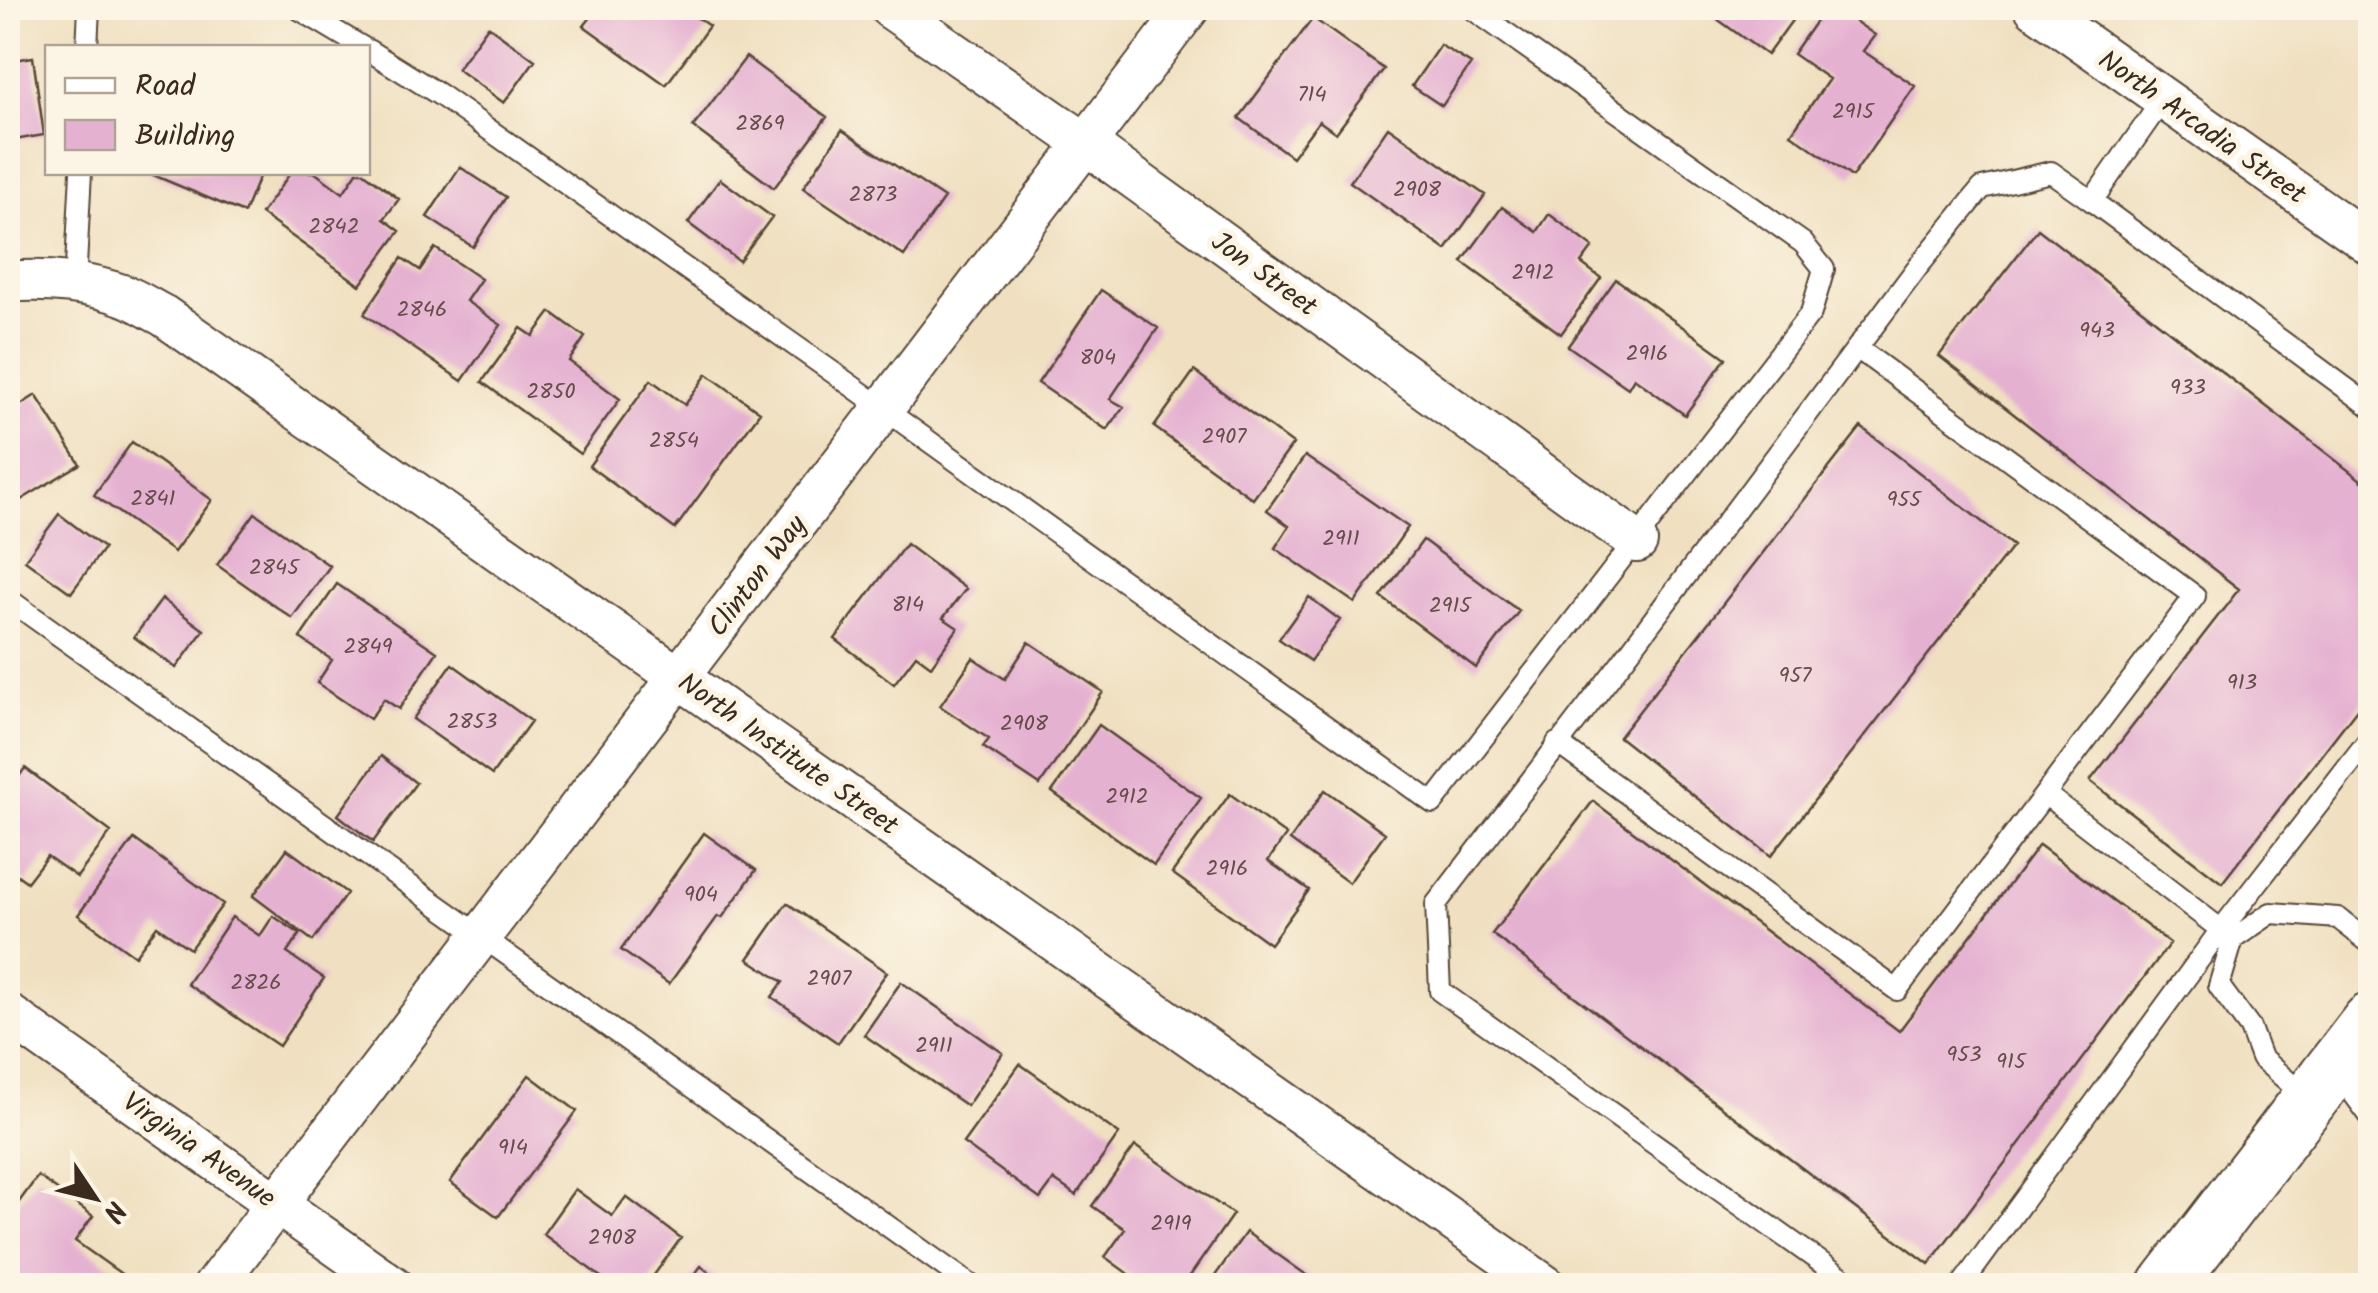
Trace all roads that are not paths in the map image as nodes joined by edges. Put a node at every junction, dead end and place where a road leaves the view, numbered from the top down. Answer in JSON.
{"nodes":[{"id":1,"x":89,"y":8,"type":"edge"},
{"id":2,"x":297,"y":8,"type":"edge"},
{"id":3,"x":890,"y":8,"type":"edge"},
{"id":4,"x":1189,"y":8,"type":"edge"},
{"id":5,"x":1471,"y":8,"type":"edge"},
{"id":6,"x":2035,"y":8,"type":"edge"},
{"id":7,"x":87,"y":45,"type":"edge"},
{"id":8,"x":359,"y":45,"type":"edge"},
{"id":9,"x":370,"y":51,"type":"edge"},
{"id":10,"x":2163,"y":99,"type":"junction"},
{"id":11,"x":1085,"y":143,"type":"junction"},
{"id":12,"x":81,"y":175,"type":"edge"},
{"id":13,"x":2092,"y":201,"type":"junction"},
{"id":14,"x":2370,"y":244,"type":"edge"},
{"id":15,"x":8,"y":282,"type":"edge"},
{"id":16,"x":75,"y":285,"type":"junction"},
{"id":17,"x":1857,"y":348,"type":"junction"},
{"id":18,"x":2370,"y":406,"type":"edge"},
{"id":19,"x":883,"y":408,"type":"junction"},
{"id":20,"x":1637,"y":542,"type":"junction"},
{"id":21,"x":8,"y":599,"type":"edge"},
{"id":22,"x":679,"y":676,"type":"junction"},
{"id":23,"x":2370,"y":738,"type":"edge"},
{"id":24,"x":1558,"y":743,"type":"junction"},
{"id":25,"x":2046,"y":794,"type":"junction"},
{"id":26,"x":2227,"y":935,"type":"junction"},
{"id":27,"x":481,"y":937,"type":"junction"},
{"id":28,"x":2370,"y":943,"type":"edge"},
{"id":29,"x":8,"y":1014,"type":"edge"},
{"id":30,"x":2370,"y":1021,"type":"edge"},
{"id":31,"x":2321,"y":1084,"type":"junction"},
{"id":32,"x":2370,"y":1116,"type":"edge"},
{"id":33,"x":278,"y":1204,"type":"junction"},
{"id":34,"x":214,"y":1286,"type":"edge"},
{"id":35,"x":393,"y":1286,"type":"edge"},
{"id":36,"x":972,"y":1286,"type":"edge"},
{"id":37,"x":1546,"y":1286,"type":"edge"},
{"id":38,"x":1854,"y":1286,"type":"edge"},
{"id":39,"x":1961,"y":1286,"type":"edge"},
{"id":40,"x":2166,"y":1286,"type":"edge"}],
"edges":[{"from":1,"to":7,"type":"lane"},
{"from":2,"to":8,"type":"lane"},
{"from":3,"to":11,"type":"street","name":"Jon Street"},
{"from":4,"to":11,"type":"street","name":"Clinton Way"},
{"from":5,"to":20,"type":"lane"},
{"from":6,"to":10,"type":"street","name":"North Arcadia Street"},
{"from":9,"to":19,"type":"lane"},
{"from":10,"to":13,"type":"lane"},
{"from":10,"to":14,"type":"street","name":"North Arcadia Street"},
{"from":11,"to":19,"type":"street","name":"Clinton Way"},
{"from":11,"to":20,"type":"street","name":"Jon Street"},
{"from":12,"to":16,"type":"lane"},
{"from":13,"to":17,"type":"lane"},
{"from":13,"to":18,"type":"lane"},
{"from":15,"to":16,"type":"street","name":"North Institute Street"},
{"from":16,"to":22,"type":"street","name":"North Institute Street"},
{"from":17,"to":24,"type":"lane"},
{"from":17,"to":25,"type":"lane"},
{"from":19,"to":20,"type":"lane"},
{"from":19,"to":22,"type":"street","name":"Clinton Way"},
{"from":21,"to":27,"type":"lane"},
{"from":22,"to":27,"type":"street","name":"Clinton Way"},
{"from":22,"to":37,"type":"street","name":"North Institute Street"},
{"from":23,"to":26,"type":"lane"},
{"from":24,"to":25,"type":"lane"},
{"from":24,"to":38,"type":"lane"},
{"from":25,"to":26,"type":"lane"},
{"from":26,"to":28,"type":"lane"},
{"from":26,"to":31,"type":"lane"},
{"from":26,"to":39,"type":"lane"},
{"from":27,"to":33,"type":"street","name":"Clinton Way"},
{"from":27,"to":36,"type":"lane"},
{"from":29,"to":33,"type":"street","name":"Virginia Avenue"},
{"from":30,"to":31,"type":"main road"},
{"from":31,"to":32,"type":"lane"},
{"from":31,"to":40,"type":"main road"},
{"from":33,"to":34,"type":"street","name":"Clinton Way"},
{"from":33,"to":35,"type":"street","name":"Virginia Avenue"}]}
